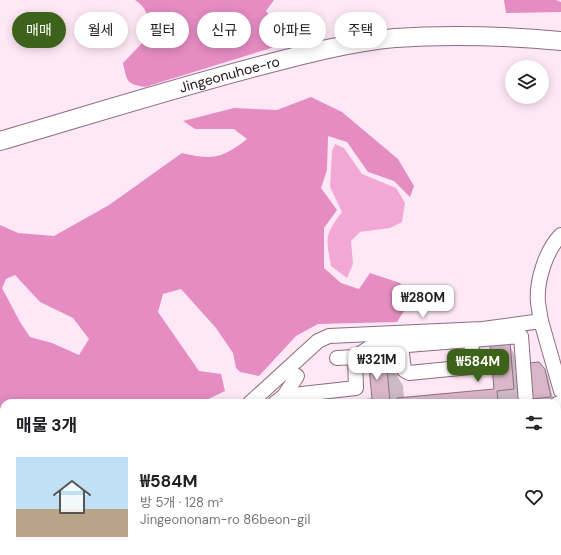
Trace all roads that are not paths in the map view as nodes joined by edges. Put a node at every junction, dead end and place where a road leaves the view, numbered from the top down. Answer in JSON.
{"nodes":[{"id":1,"x":561,"y":41,"type":"edge"},
{"id":2,"x":0,"y":141,"type":"edge"},
{"id":3,"x":561,"y":235,"type":"edge"},
{"id":4,"x":541,"y":321,"type":"junction"},
{"id":5,"x":471,"y":340,"type":"junction"},
{"id":6,"x":401,"y":346,"type":"junction"},
{"id":7,"x":355,"y":357,"type":"junction"},
{"id":8,"x":337,"y":358,"type":"dead end"},
{"id":9,"x":297,"y":376,"type":"dead end"},
{"id":10,"x":561,"y":390,"type":"edge"},
{"id":11,"x":254,"y":399,"type":"edge"},
{"id":12,"x":279,"y":399,"type":"edge"},
{"id":13,"x":526,"y":399,"type":"edge"}],
"edges":[{"from":1,"to":2,"type":"main road","name":"Jingeonuhoe-ro"},
{"from":3,"to":4,"type":"street"},
{"from":4,"to":10,"type":"street"},
{"from":4,"to":11,"type":"street"},
{"from":5,"to":6,"type":"street"},
{"from":5,"to":6,"type":"street"},
{"from":5,"to":13,"type":"street"},
{"from":6,"to":7,"type":"street"},
{"from":7,"to":8,"type":"street"},
{"from":7,"to":12,"type":"street"},
{"from":9,"to":12,"type":"street"}]}
